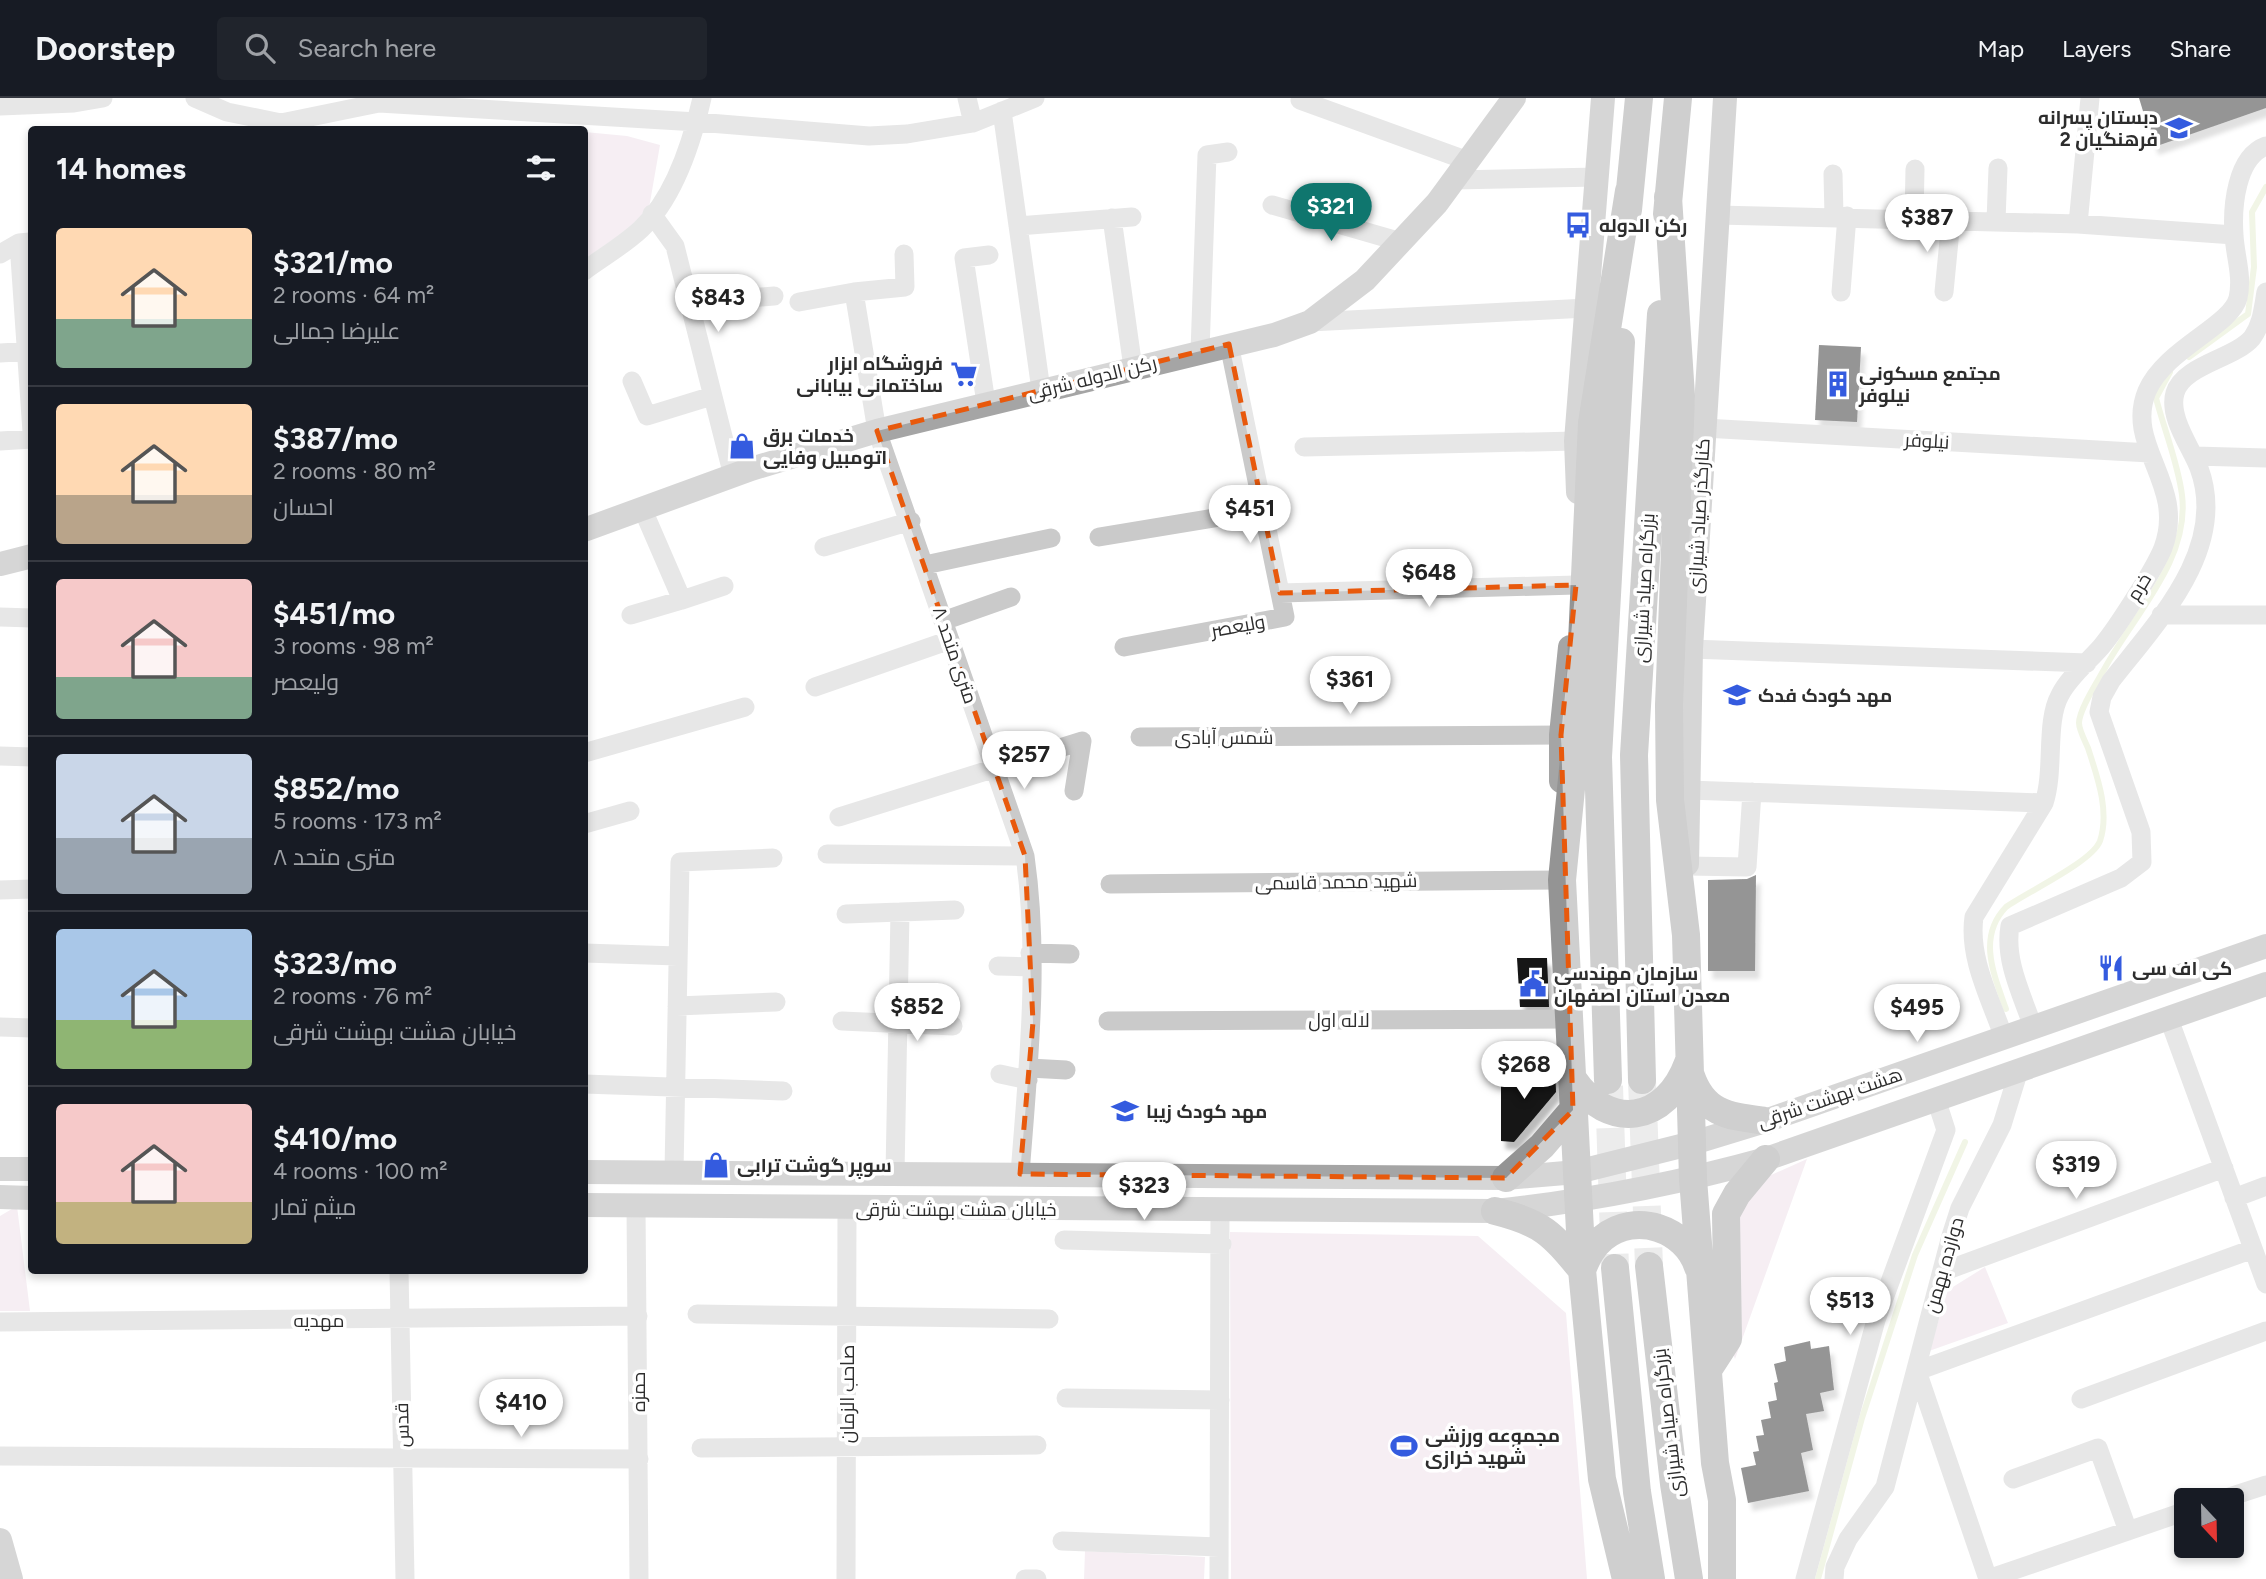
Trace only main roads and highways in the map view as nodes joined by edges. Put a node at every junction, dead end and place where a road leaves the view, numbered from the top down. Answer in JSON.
{"nodes":[{"id":1,"x":1514,"y":98,"type":"edge"},
{"id":2,"x":1602,"y":98,"type":"edge"},
{"id":3,"x":1639,"y":98,"type":"edge"},
{"id":4,"x":1678,"y":98,"type":"edge"},
{"id":5,"x":1725,"y":98,"type":"edge"},
{"id":6,"x":1629,"y":191,"type":"junction"},
{"id":7,"x":1668,"y":197,"type":"junction"},
{"id":8,"x":588,"y":529,"type":"edge"},
{"id":9,"x":28,"y":557,"type":"edge"},
{"id":10,"x":0,"y":564,"type":"edge"},
{"id":11,"x":1562,"y":880,"type":"junction"},
{"id":12,"x":1686,"y":935,"type":"junction"},
{"id":13,"x":2266,"y":946,"type":"edge"},
{"id":14,"x":2266,"y":984,"type":"edge"},
{"id":15,"x":1688,"y":1063,"type":"junction"},
{"id":16,"x":1573,"y":1079,"type":"junction"},
{"id":17,"x":1608,"y":1080,"type":"tunnel mouth"},
{"id":18,"x":1642,"y":1080,"type":"tunnel mouth"},
{"id":19,"x":1573,"y":1110,"type":"junction"},
{"id":20,"x":1765,"y":1121,"type":"junction"},
{"id":21,"x":1693,"y":1143,"type":"junction"},
{"id":22,"x":1766,"y":1158,"type":"junction"},
{"id":23,"x":0,"y":1169,"type":"edge"},
{"id":24,"x":28,"y":1170,"type":"edge"},
{"id":25,"x":588,"y":1172,"type":"edge"},
{"id":26,"x":783,"y":1172,"type":"junction"},
{"id":27,"x":1577,"y":1172,"type":"junction"},
{"id":28,"x":1506,"y":1178,"type":"junction"},
{"id":29,"x":1693,"y":1179,"type":"junction"},
{"id":30,"x":1579,"y":1202,"type":"junction"},
{"id":31,"x":588,"y":1205,"type":"edge"},
{"id":32,"x":781,"y":1209,"type":"junction"},
{"id":33,"x":1495,"y":1211,"type":"junction"},
{"id":34,"x":1649,"y":1266,"type":"tunnel mouth"},
{"id":35,"x":1615,"y":1268,"type":"tunnel mouth"},
{"id":36,"x":1582,"y":1270,"type":"junction"},
{"id":37,"x":1701,"y":1277,"type":"junction"},
{"id":38,"x":1708,"y":1370,"type":"junction"},
{"id":39,"x":1602,"y":1479,"type":"junction"},
{"id":40,"x":1722,"y":1500,"type":"junction"},
{"id":41,"x":1619,"y":1579,"type":"edge"},
{"id":42,"x":1626,"y":1579,"type":"edge"},
{"id":43,"x":1651,"y":1579,"type":"edge"},
{"id":44,"x":1689,"y":1579,"type":"edge"},
{"id":45,"x":1722,"y":1579,"type":"edge"},
{"id":46,"x":1734,"y":1579,"type":"edge"}],
"edges":[{"from":1,"to":8,"type":"main road","name":"رکن الدوله شرقی"},
{"from":2,"to":11,"type":"main road"},
{"from":3,"to":6,"type":"highway","name":"بزرگراه صیاد شیرازی"},
{"from":4,"to":7,"type":"highway","name":"بزرگراه صیاد شیرازی"},
{"from":5,"to":12,"type":"main road","name":"کنارگذر صیاد شیرازی"},
{"from":6,"to":11,"type":"highway"},
{"from":6,"to":17,"type":"highway","name":"بزرگراه صیاد شیرازی"},
{"from":7,"to":12,"type":"highway"},
{"from":7,"to":18,"type":"highway","name":"بزرگراه صیاد شیرازی"},
{"from":9,"to":10,"type":"main road"},
{"from":11,"to":16,"type":"highway"},
{"from":12,"to":15,"type":"highway"},
{"from":13,"to":20,"type":"main road","name":"هشت بهشت شرقی"},
{"from":14,"to":22,"type":"main road","name":"هشت بهشت شرقی"},
{"from":15,"to":16,"type":"highway"},
{"from":15,"to":20,"type":"highway"},
{"from":15,"to":21,"type":"highway"},
{"from":16,"to":19,"type":"highway"},
{"from":19,"to":27,"type":"highway"},
{"from":19,"to":28,"type":"highway"},
{"from":20,"to":21,"type":"main road","name":"هشت بهشت شرقی"},
{"from":21,"to":27,"type":"main road","name":"هشت بهشت شرقی"},
{"from":21,"to":29,"type":"highway"},
{"from":22,"to":29,"type":"main road","name":"هشت بهشت شرقی"},
{"from":22,"to":38,"type":"highway"},
{"from":23,"to":24,"type":"main road"},
{"from":25,"to":26,"type":"main road","name":"خیابان هشت بهشت شرقی"},
{"from":26,"to":28,"type":"main road","name":"خیابان هشت بهشت شرقی"},
{"from":26,"to":32,"type":"main road"},
{"from":27,"to":28,"type":"main road","name":"هشت بهشت شرقی"},
{"from":27,"to":30,"type":"highway"},
{"from":29,"to":30,"type":"main road","name":"هشت بهشت شرقی"},
{"from":29,"to":37,"type":"highway"},
{"from":30,"to":33,"type":"main road","name":"خیابان هشت بهشت شرقی"},
{"from":30,"to":36,"type":"highway"},
{"from":31,"to":32,"type":"main road","name":"خیابان هشت بهشت شرقی"},
{"from":32,"to":33,"type":"main road","name":"خیابان هشت بهشت شرقی"},
{"from":33,"to":36,"type":"highway"},
{"from":34,"to":44,"type":"highway","name":"بزرگراه صیاد شیرازی"},
{"from":35,"to":43,"type":"highway","name":"بزرگراه صیاد شیرازی"},
{"from":36,"to":37,"type":"highway"},
{"from":36,"to":39,"type":"highway"},
{"from":37,"to":38,"type":"highway"},
{"from":38,"to":40,"type":"highway"},
{"from":39,"to":41,"type":"main road"},
{"from":39,"to":42,"type":"highway"},
{"from":40,"to":45,"type":"highway"},
{"from":40,"to":46,"type":"main road"}]}
